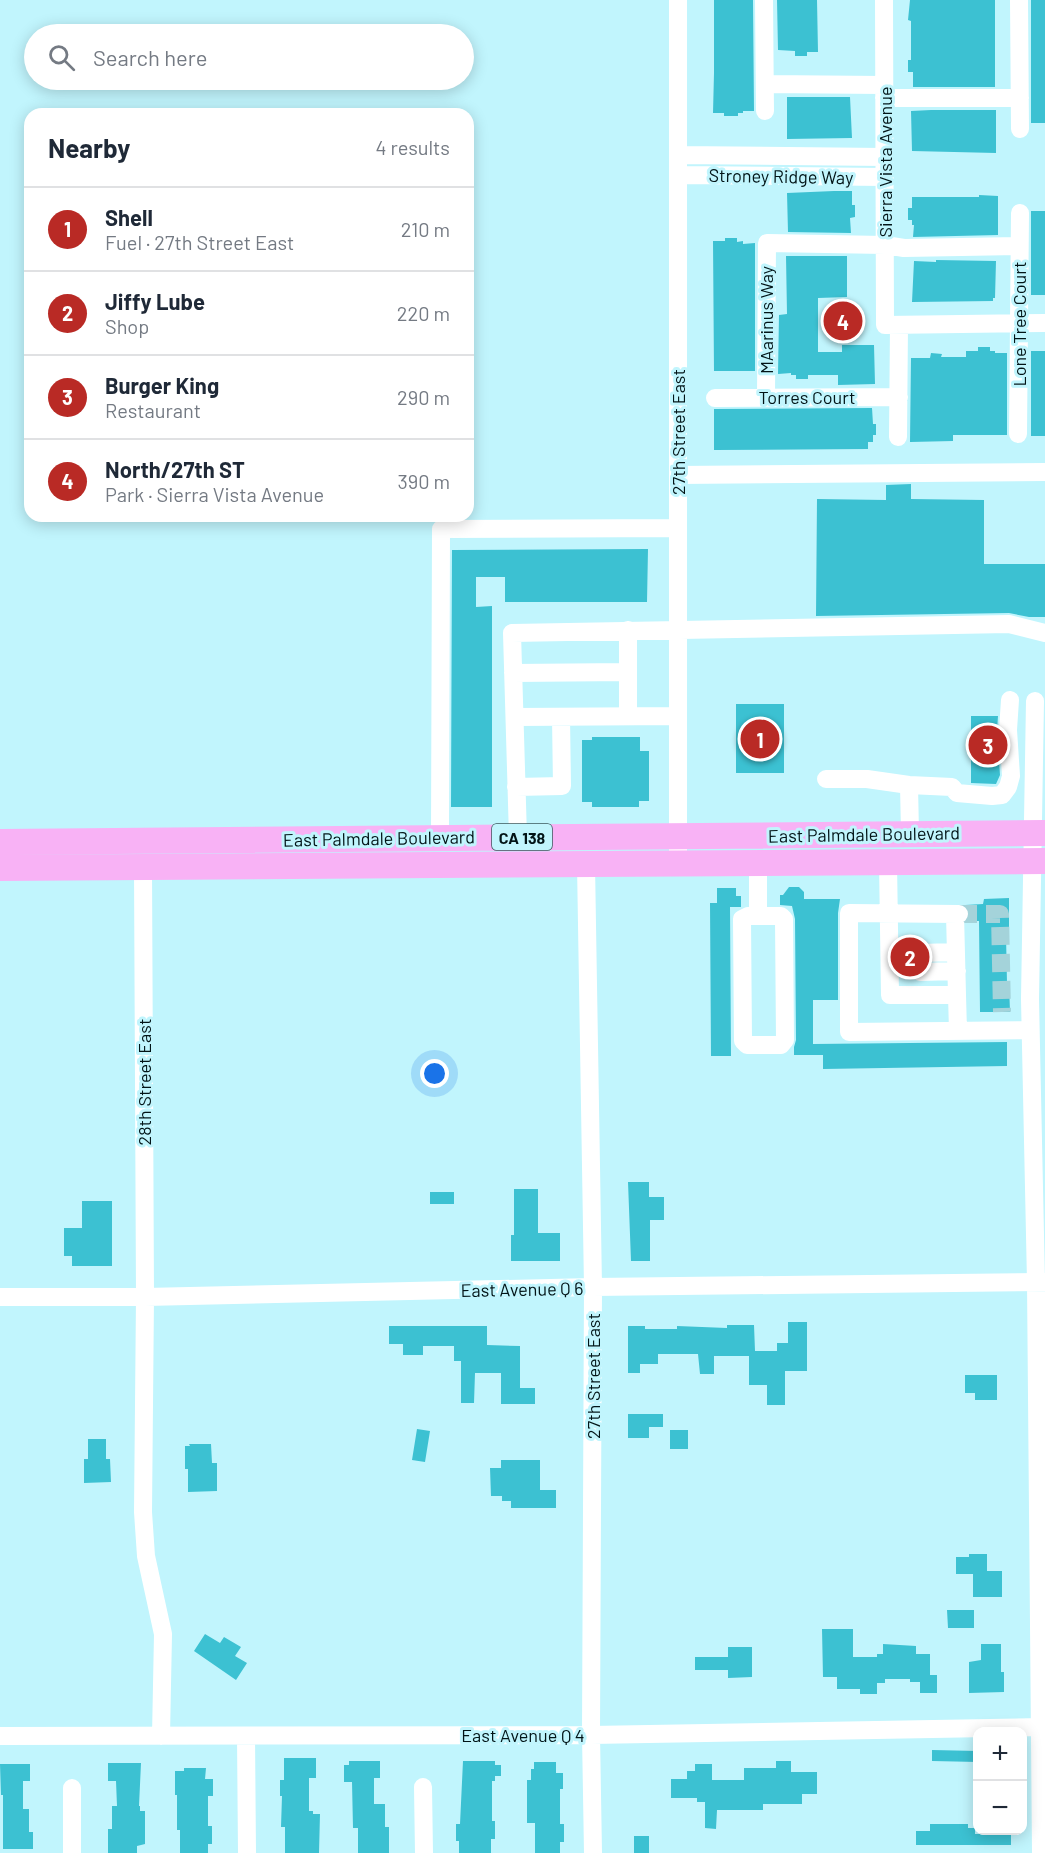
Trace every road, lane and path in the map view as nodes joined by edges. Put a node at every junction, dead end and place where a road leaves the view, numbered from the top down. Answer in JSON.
{"nodes":[{"id":1,"x":678,"y":0,"type":"edge"},
{"id":2,"x":764,"y":0,"type":"edge"},
{"id":3,"x":884,"y":0,"type":"edge"},
{"id":4,"x":1019,"y":0,"type":"edge"},
{"id":5,"x":765,"y":84,"type":"junction"},
{"id":6,"x":884,"y":92,"type":"junction"},
{"id":7,"x":1020,"y":98,"type":"junction"},
{"id":8,"x":765,"y":111,"type":"dead end"},
{"id":9,"x":1020,"y":129,"type":"dead end"},
{"id":10,"x":678,"y":156,"type":"junction"},
{"id":11,"x":885,"y":157,"type":"junction"},
{"id":12,"x":678,"y":175,"type":"junction"},
{"id":13,"x":885,"y":177,"type":"junction"},
{"id":14,"x":1020,"y":213,"type":"dead end"},
{"id":15,"x":885,"y":245,"type":"junction"},
{"id":16,"x":1019,"y":246,"type":"junction"},
{"id":17,"x":1018,"y":324,"type":"junction"},
{"id":18,"x":1045,"y":324,"type":"edge"},
{"id":19,"x":892,"y":325,"type":"junction"},
{"id":20,"x":899,"y":397,"type":"junction"},
{"id":21,"x":715,"y":398,"type":"dead end"},
{"id":22,"x":766,"y":398,"type":"junction"},
{"id":23,"x":1018,"y":434,"type":"dead end"},
{"id":24,"x":898,"y":437,"type":"dead end"},
{"id":25,"x":1045,"y":472,"type":"edge"},
{"id":26,"x":678,"y":475,"type":"junction"},
{"id":27,"x":678,"y":528,"type":"junction"},
{"id":28,"x":678,"y":629,"type":"junction"},
{"id":29,"x":628,"y":630,"type":"junction"},
{"id":30,"x":1045,"y":633,"type":"edge"},
{"id":31,"x":628,"y":672,"type":"junction"},
{"id":32,"x":513,"y":673,"type":"junction"},
{"id":33,"x":1010,"y":700,"type":"dead end"},
{"id":34,"x":1035,"y":701,"type":"dead end"},
{"id":35,"x":678,"y":716,"type":"junction"},
{"id":36,"x":514,"y":717,"type":"junction"},
{"id":37,"x":561,"y":717,"type":"junction"},
{"id":38,"x":628,"y":717,"type":"junction"},
{"id":39,"x":826,"y":779,"type":"dead end"},
{"id":40,"x":909,"y":785,"type":"junction"},
{"id":41,"x":516,"y":787,"type":"junction"},
{"id":42,"x":910,"y":833,"type":"junction"},
{"id":43,"x":1039,"y":833,"type":"edge"},
{"id":44,"x":678,"y":836,"type":"junction"},
{"id":45,"x":440,"y":837,"type":"junction"},
{"id":46,"x":518,"y":837,"type":"junction"},
{"id":47,"x":0,"y":842,"type":"edge"},
{"id":48,"x":1039,"y":861,"type":"edge"},
{"id":49,"x":888,"y":862,"type":"junction"},
{"id":50,"x":678,"y":863,"type":"junction"},
{"id":51,"x":758,"y":863,"type":"junction"},
{"id":52,"x":586,"y":864,"type":"junction"},
{"id":53,"x":143,"y":867,"type":"junction"},
{"id":54,"x":0,"y":868,"type":"edge"},
{"id":55,"x":889,"y":914,"type":"junction"},
{"id":56,"x":758,"y":916,"type":"junction"},
{"id":57,"x":957,"y":961,"type":"junction"},
{"id":58,"x":920,"y":962,"type":"tunnel mouth"},
{"id":59,"x":957,"y":994,"type":"junction"},
{"id":60,"x":1030,"y":1030,"type":"junction"},
{"id":61,"x":958,"y":1031,"type":"junction"},
{"id":62,"x":1040,"y":1282,"type":"edge"},
{"id":63,"x":593,"y":1287,"type":"junction"},
{"id":64,"x":0,"y":1297,"type":"edge"},
{"id":65,"x":145,"y":1297,"type":"junction"},
{"id":66,"x":1042,"y":1727,"type":"edge"},
{"id":67,"x":591,"y":1735,"type":"junction"},
{"id":68,"x":0,"y":1736,"type":"edge"},
{"id":69,"x":161,"y":1736,"type":"junction"},
{"id":70,"x":246,"y":1736,"type":"junction"},
{"id":71,"x":423,"y":1787,"type":"dead end"},
{"id":72,"x":72,"y":1788,"type":"dead end"},
{"id":73,"x":72,"y":1853,"type":"edge"},
{"id":74,"x":247,"y":1853,"type":"edge"},
{"id":75,"x":424,"y":1853,"type":"edge"},
{"id":76,"x":593,"y":1853,"type":"edge"},
{"id":77,"x":1041,"y":1853,"type":"edge"}],
"edges":[{"from":1,"to":10,"type":"street","name":"27th Street East"},
{"from":2,"to":5,"type":"street"},
{"from":3,"to":6,"type":"street","name":"Sierra Vista Avenue"},
{"from":4,"to":7,"type":"street"},
{"from":5,"to":6,"type":"street"},
{"from":5,"to":8,"type":"street"},
{"from":6,"to":7,"type":"street"},
{"from":6,"to":11,"type":"street","name":"Sierra Vista Avenue"},
{"from":7,"to":9,"type":"street"},
{"from":10,"to":11,"type":"street"},
{"from":10,"to":12,"type":"street","name":"27th Street East"},
{"from":11,"to":13,"type":"street","name":"Sierra Vista Avenue"},
{"from":12,"to":13,"type":"street","name":"Stroney Ridge Way"},
{"from":12,"to":26,"type":"street","name":"27th Street East"},
{"from":13,"to":15,"type":"street","name":"Sierra Vista Avenue"},
{"from":14,"to":16,"type":"street","name":"Lone Tree Court"},
{"from":15,"to":16,"type":"street"},
{"from":15,"to":19,"type":"street","name":"Sierra Vista Avenue"},
{"from":15,"to":22,"type":"street","name":"MAarinus Way"},
{"from":16,"to":17,"type":"street","name":"Lone Tree Court"},
{"from":17,"to":18,"type":"street"},
{"from":17,"to":19,"type":"street"},
{"from":17,"to":23,"type":"street","name":"Lone Tree Court"},
{"from":19,"to":20,"type":"street","name":"Sierra Vista Avenue"},
{"from":20,"to":22,"type":"street","name":"Torres Court"},
{"from":20,"to":24,"type":"street","name":"Sierra Vista Avenue"},
{"from":21,"to":22,"type":"street","name":"Torres Court"},
{"from":25,"to":26,"type":"street"},
{"from":26,"to":27,"type":"street","name":"27th Street East"},
{"from":27,"to":28,"type":"street","name":"27th Street East"},
{"from":27,"to":45,"type":"street"},
{"from":28,"to":29,"type":"street"},
{"from":28,"to":30,"type":"street"},
{"from":28,"to":35,"type":"street","name":"27th Street East"},
{"from":29,"to":31,"type":"street"},
{"from":29,"to":32,"type":"street"},
{"from":31,"to":32,"type":"street"},
{"from":31,"to":38,"type":"street"},
{"from":32,"to":36,"type":"street"},
{"from":33,"to":40,"type":"street"},
{"from":34,"to":43,"type":"street"},
{"from":35,"to":38,"type":"street"},
{"from":35,"to":44,"type":"street","name":"27th Street East"},
{"from":36,"to":37,"type":"street"},
{"from":36,"to":41,"type":"street"},
{"from":37,"to":38,"type":"street"},
{"from":37,"to":41,"type":"street"},
{"from":39,"to":40,"type":"street"},
{"from":40,"to":42,"type":"street"},
{"from":41,"to":46,"type":"street"},
{"from":42,"to":43,"type":"highway","name":"East Palmdale Boulevard","number":"CA 138"},
{"from":42,"to":44,"type":"highway","name":"East Palmdale Boulevard","number":"CA 138"},
{"from":43,"to":48,"type":"street"},
{"from":44,"to":46,"type":"highway","name":"East Palmdale Boulevard","number":"CA 138"},
{"from":44,"to":50,"type":"street","name":"27th Street East"},
{"from":45,"to":46,"type":"highway","name":"East Palmdale Boulevard","number":"CA 138"},
{"from":45,"to":47,"type":"highway","name":"East Palmdale Boulevard","number":"CA 138"},
{"from":48,"to":49,"type":"highway","name":"East Palmdale Boulevard","number":"CA 138"},
{"from":48,"to":60,"type":"street"},
{"from":49,"to":51,"type":"highway","name":"East Palmdale Boulevard","number":"CA 138"},
{"from":49,"to":55,"type":"street"},
{"from":50,"to":51,"type":"highway","name":"East Palmdale Boulevard","number":"CA 138"},
{"from":50,"to":52,"type":"highway","name":"East Palmdale Boulevard","number":"CA 138"},
{"from":51,"to":56,"type":"street"},
{"from":52,"to":53,"type":"highway","name":"East Palmdale Boulevard","number":"CA 138"},
{"from":52,"to":63,"type":"street","name":"27th Street East"},
{"from":53,"to":54,"type":"highway","name":"East Palmdale Boulevard","number":"CA 138"},
{"from":53,"to":65,"type":"street","name":"28th Street East"},
{"from":55,"to":57,"type":"street"},
{"from":55,"to":59,"type":"street"},
{"from":55,"to":61,"type":"street"},
{"from":56,"to":56,"type":"street"},
{"from":57,"to":58,"type":"street"},
{"from":57,"to":59,"type":"street"},
{"from":59,"to":61,"type":"street"},
{"from":60,"to":61,"type":"street"},
{"from":60,"to":62,"type":"street"},
{"from":62,"to":63,"type":"street","name":"East Avenue Q 6"},
{"from":62,"to":66,"type":"street"},
{"from":63,"to":65,"type":"street","name":"East Avenue Q 6"},
{"from":63,"to":67,"type":"street","name":"27th Street East"},
{"from":64,"to":65,"type":"street","name":"East Avenue Q 6"},
{"from":65,"to":69,"type":"street","name":"28th Street East"},
{"from":66,"to":67,"type":"street","name":"East Avenue Q 4"},
{"from":66,"to":77,"type":"street"},
{"from":67,"to":70,"type":"street","name":"East Avenue Q 4"},
{"from":67,"to":76,"type":"street","name":"27th Street East"},
{"from":68,"to":69,"type":"street","name":"East Avenue Q 4"},
{"from":69,"to":70,"type":"street","name":"East Avenue Q 4"},
{"from":70,"to":74,"type":"street"},
{"from":71,"to":75,"type":"street"},
{"from":72,"to":73,"type":"street"}]}
